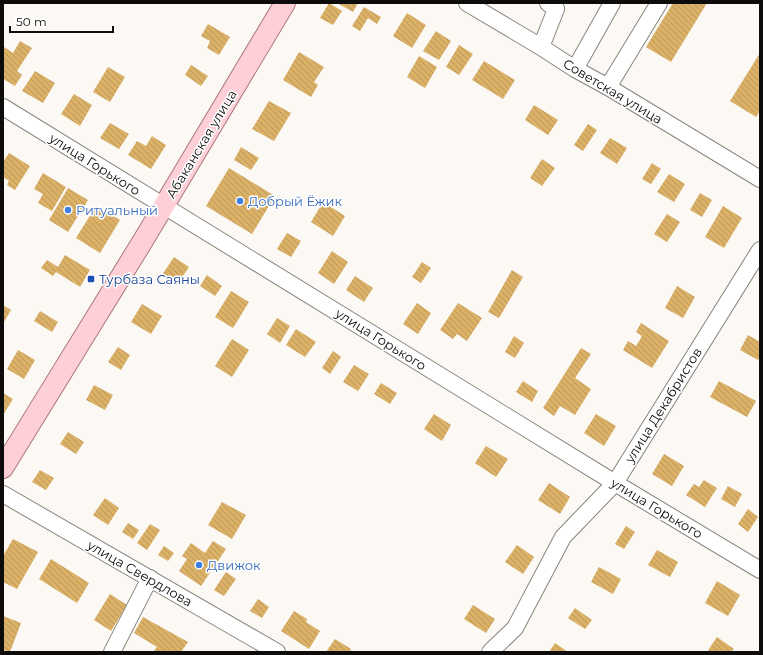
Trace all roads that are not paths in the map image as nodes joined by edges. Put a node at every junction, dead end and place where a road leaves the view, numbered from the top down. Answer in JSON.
{"nodes":[{"id":1,"x":285,"y":3,"type":"edge"},
{"id":2,"x":467,"y":3,"type":"edge"},
{"id":3,"x":548,"y":3,"type":"edge"},
{"id":4,"x":612,"y":3,"type":"edge"},
{"id":5,"x":659,"y":3,"type":"edge"},
{"id":6,"x":541,"y":47,"type":"junction"},
{"id":7,"x":575,"y":70,"type":"junction"},
{"id":8,"x":608,"y":87,"type":"junction"},
{"id":9,"x":3,"y":107,"type":"edge"},
{"id":10,"x":760,"y":179,"type":"edge"},
{"id":11,"x":163,"y":206,"type":"junction"},
{"id":12,"x":760,"y":250,"type":"edge"},
{"id":13,"x":3,"y":468,"type":"edge"},
{"id":14,"x":615,"y":482,"type":"junction"},
{"id":15,"x":3,"y":494,"type":"edge"},
{"id":16,"x":760,"y":570,"type":"edge"},
{"id":17,"x":150,"y":578,"type":"junction"},
{"id":18,"x":112,"y":652,"type":"edge"},
{"id":19,"x":277,"y":652,"type":"edge"},
{"id":20,"x":490,"y":652,"type":"edge"}],
"edges":[{"from":1,"to":11,"type":"main road","name":"Абаканская улица"},
{"from":2,"to":6,"type":"street","name":"Советская улица"},
{"from":3,"to":6,"type":"street"},
{"from":4,"to":7,"type":"street"},
{"from":5,"to":8,"type":"street"},
{"from":6,"to":7,"type":"street","name":"Советская улица"},
{"from":7,"to":8,"type":"street","name":"Советская улица"},
{"from":8,"to":10,"type":"street","name":"Советская улица"},
{"from":9,"to":11,"type":"street","name":"улица Горького"},
{"from":11,"to":13,"type":"main road","name":"Абаканская улица"},
{"from":11,"to":14,"type":"street","name":"улица Горького"},
{"from":12,"to":14,"type":"street","name":"улица Декабристов"},
{"from":14,"to":16,"type":"street","name":"улица Горького"},
{"from":14,"to":20,"type":"street","name":"улица Декабристов"},
{"from":15,"to":17,"type":"street","name":"улица Свердлова"},
{"from":17,"to":18,"type":"street"},
{"from":17,"to":19,"type":"street","name":"улица Свердлова"}]}
